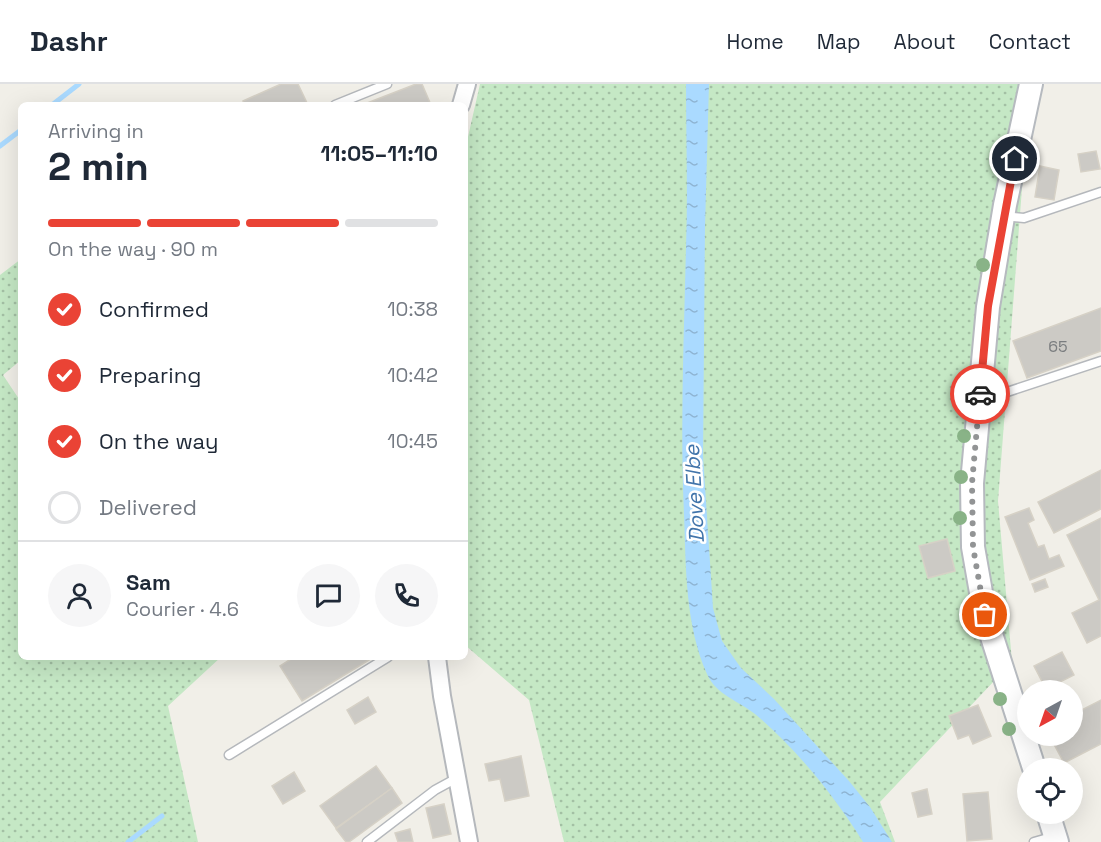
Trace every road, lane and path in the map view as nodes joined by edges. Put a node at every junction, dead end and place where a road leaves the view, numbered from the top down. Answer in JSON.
{"nodes":[{"id":1,"x":387,"y":84,"type":"edge"},
{"id":2,"x":467,"y":84,"type":"edge"},
{"id":3,"x":1031,"y":84,"type":"edge"},
{"id":4,"x":342,"y":102,"type":"edge"},
{"id":5,"x":462,"y":102,"type":"edge"},
{"id":6,"x":1101,"y":192,"type":"edge"},
{"id":7,"x":1003,"y":216,"type":"junction"},
{"id":8,"x":1101,"y":361,"type":"edge"},
{"id":9,"x":980,"y":398,"type":"junction"},
{"id":10,"x":383,"y":660,"type":"edge"},
{"id":11,"x":437,"y":660,"type":"edge"},
{"id":12,"x":229,"y":755,"type":"dead end"},
{"id":13,"x":1031,"y":758,"type":"edge"},
{"id":14,"x":457,"y":778,"type":"junction"},
{"id":15,"x":1048,"y":824,"type":"edge"},
{"id":16,"x":1049,"y":840,"type":"edge"},
{"id":17,"x":367,"y":842,"type":"edge"},
{"id":18,"x":469,"y":842,"type":"edge"}],
"edges":[{"from":1,"to":4,"type":"lane"},
{"from":2,"to":5,"type":"street"},
{"from":3,"to":7,"type":"street"},
{"from":6,"to":7,"type":"lane"},
{"from":7,"to":9,"type":"street"},
{"from":8,"to":9,"type":"lane"},
{"from":9,"to":13,"type":"street"},
{"from":10,"to":12,"type":"lane"},
{"from":11,"to":14,"type":"street"},
{"from":14,"to":17,"type":"lane"},
{"from":14,"to":18,"type":"street"},
{"from":15,"to":16,"type":"street"}]}
